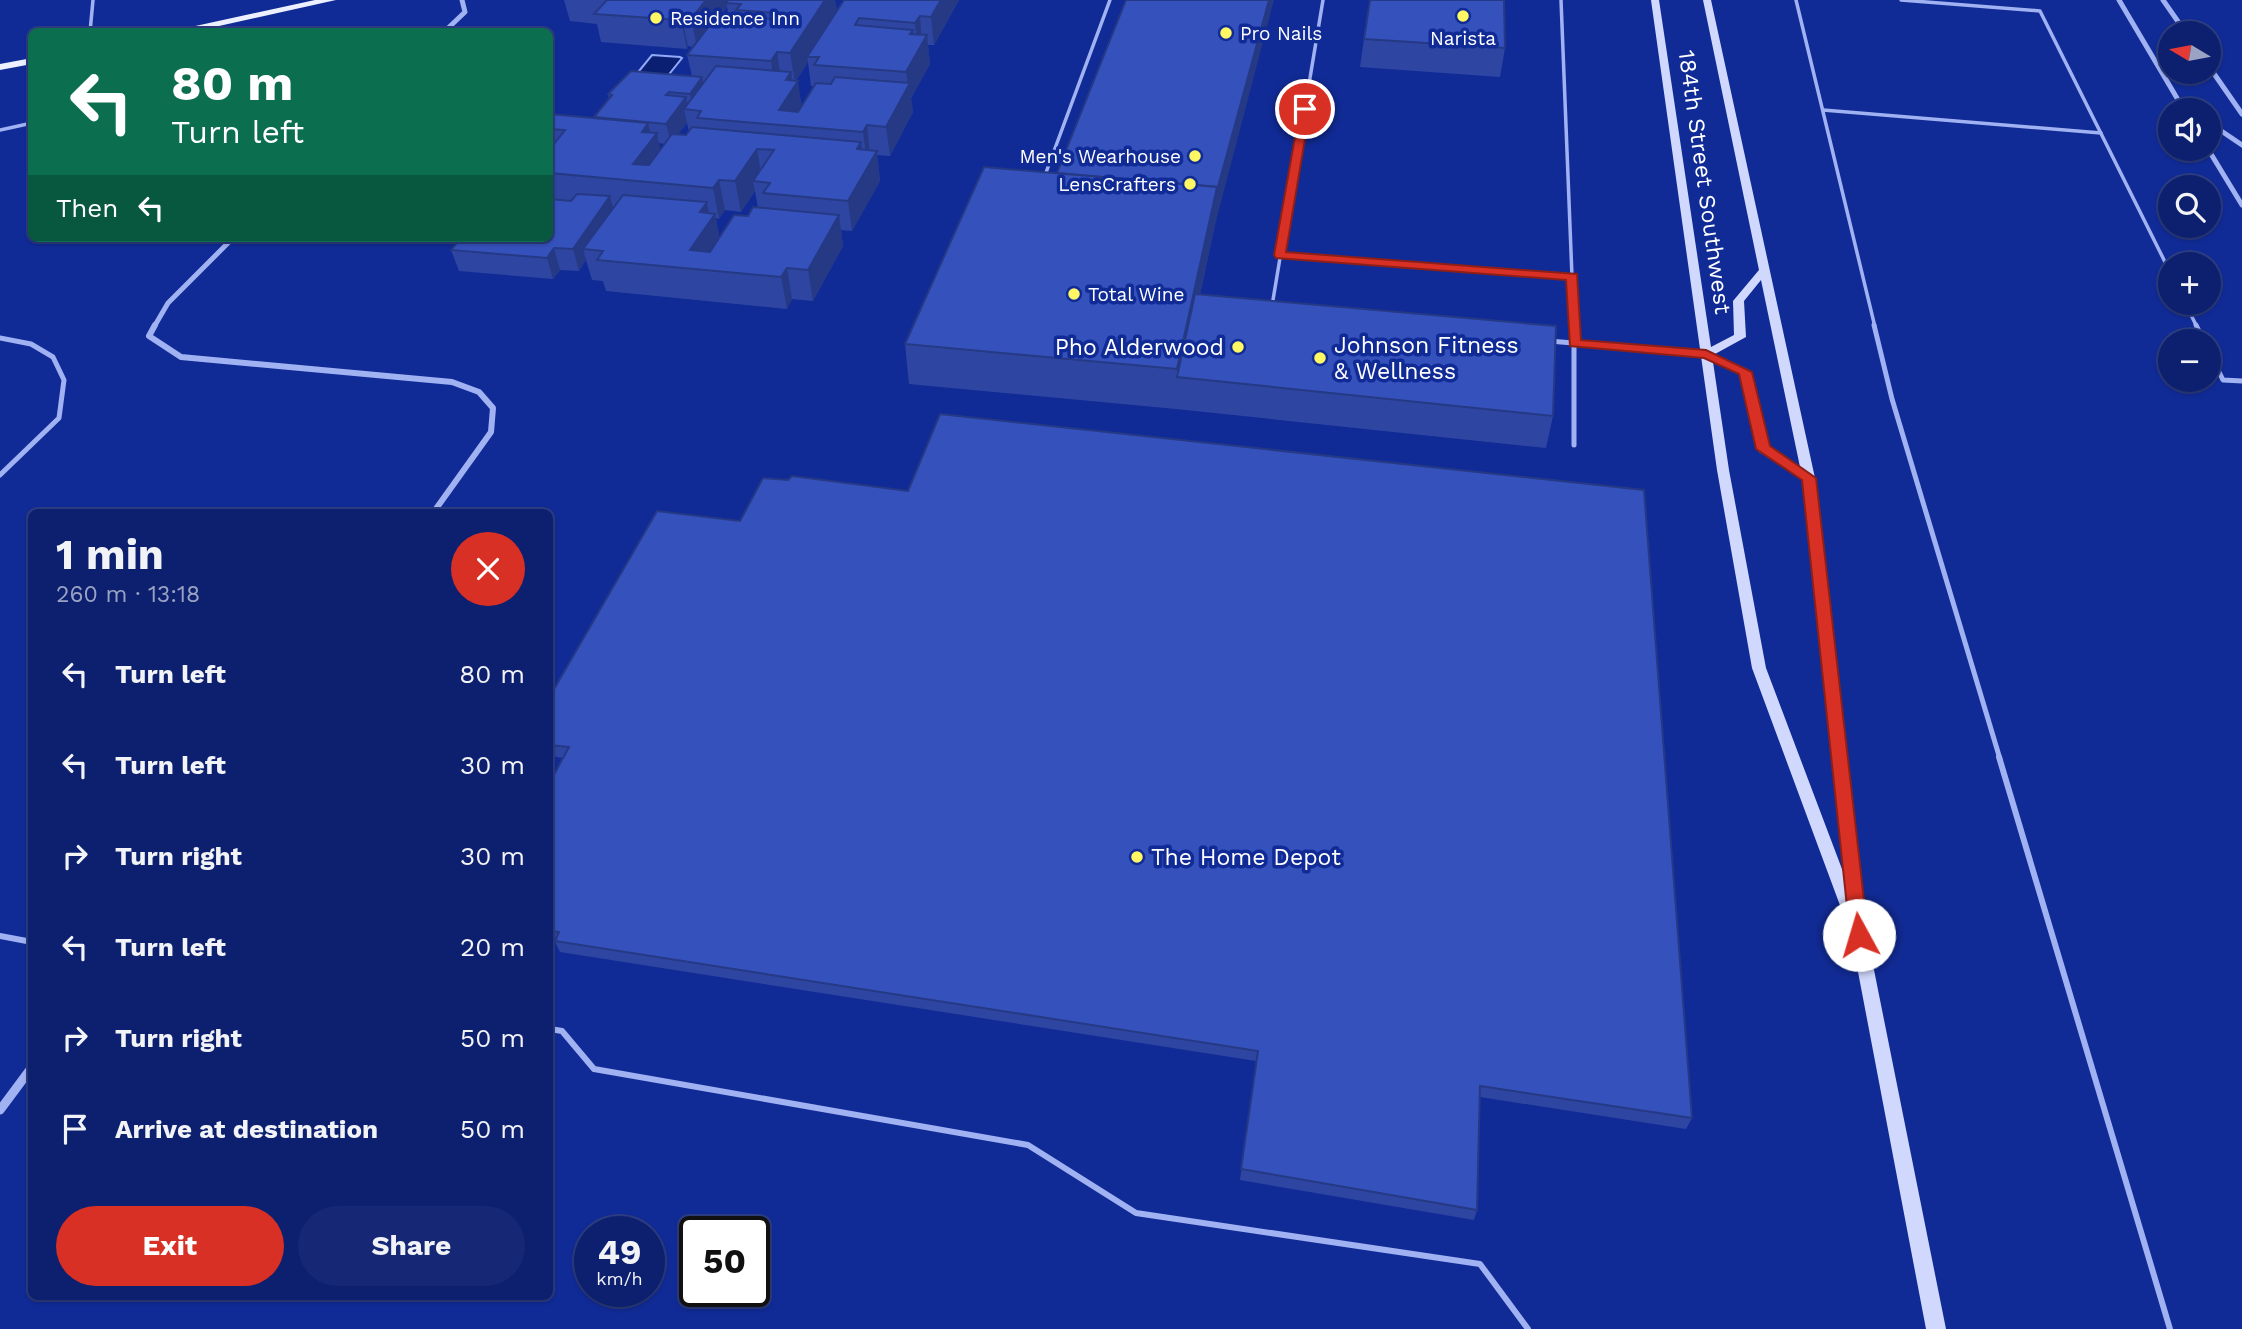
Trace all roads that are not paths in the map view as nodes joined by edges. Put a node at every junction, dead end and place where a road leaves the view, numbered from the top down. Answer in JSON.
{"nodes":[{"id":1,"x":93,"y":0,"type":"edge"},
{"id":2,"x":331,"y":0,"type":"edge"},
{"id":3,"x":462,"y":0,"type":"edge"},
{"id":4,"x":1110,"y":0,"type":"edge"},
{"id":5,"x":1323,"y":0,"type":"edge"},
{"id":6,"x":1561,"y":0,"type":"edge"},
{"id":7,"x":1655,"y":0,"type":"edge"},
{"id":8,"x":1707,"y":0,"type":"edge"},
{"id":9,"x":1796,"y":0,"type":"edge"},
{"id":10,"x":1901,"y":0,"type":"edge"},
{"id":11,"x":2119,"y":0,"type":"edge"},
{"id":12,"x":2163,"y":0,"type":"edge"},
{"id":13,"x":2178,"y":21,"type":"edge"},
{"id":14,"x":90,"y":28,"type":"edge"},
{"id":15,"x":193,"y":28,"type":"edge"},
{"id":16,"x":448,"y":28,"type":"edge"},
{"id":17,"x":28,"y":62,"type":"edge"},
{"id":18,"x":0,"y":68,"type":"edge"},
{"id":19,"x":2221,"y":84,"type":"edge"},
{"id":20,"x":2177,"y":98,"type":"edge"},
{"id":21,"x":1823,"y":110,"type":"junction"},
{"id":22,"x":2242,"y":114,"type":"edge"},
{"id":23,"x":28,"y":124,"type":"edge"},
{"id":24,"x":0,"y":130,"type":"edge"},
{"id":25,"x":2221,"y":131,"type":"edge"},
{"id":26,"x":2101,"y":133,"type":"junction"},
{"id":27,"x":2242,"y":145,"type":"edge"},
{"id":28,"x":2215,"y":161,"type":"edge"},
{"id":29,"x":1041,"y":185,"type":"edge"},
{"id":30,"x":2242,"y":205,"type":"edge"},
{"id":31,"x":229,"y":242,"type":"edge"},
{"id":32,"x":2160,"y":252,"type":"edge"},
{"id":33,"x":1280,"y":255,"type":"junction"},
{"id":34,"x":1763,"y":272,"type":"junction"},
{"id":35,"x":1572,"y":277,"type":"junction"},
{"id":36,"x":1270,"y":315,"type":"edge"},
{"id":37,"x":0,"y":338,"type":"edge"},
{"id":38,"x":1547,"y":341,"type":"edge"},
{"id":39,"x":1574,"y":344,"type":"junction"},
{"id":40,"x":1706,"y":354,"type":"junction"},
{"id":41,"x":2221,"y":376,"type":"edge"},
{"id":42,"x":2242,"y":381,"type":"edge"},
{"id":43,"x":1574,"y":445,"type":"dead end"},
{"id":44,"x":0,"y":475,"type":"edge"},
{"id":45,"x":1809,"y":478,"type":"junction"},
{"id":46,"x":436,"y":509,"type":"edge"},
{"id":47,"x":1859,"y":935,"type":"junction"},
{"id":48,"x":0,"y":936,"type":"edge"},
{"id":49,"x":28,"y":941,"type":"edge"},
{"id":50,"x":553,"y":1030,"type":"edge"},
{"id":51,"x":28,"y":1072,"type":"edge"},
{"id":52,"x":0,"y":1110,"type":"edge"},
{"id":53,"x":1528,"y":1329,"type":"edge"},
{"id":54,"x":1936,"y":1329,"type":"edge"},
{"id":55,"x":2170,"y":1329,"type":"edge"}],
"edges":[{"from":1,"to":14,"type":"lane"},
{"from":2,"to":15,"type":"main road"},
{"from":3,"to":16,"type":"street"},
{"from":4,"to":29,"type":"lane"},
{"from":5,"to":33,"type":"lane"},
{"from":6,"to":35,"type":"lane"},
{"from":7,"to":40,"type":"main road","name":"184th Street Southwest"},
{"from":8,"to":34,"type":"main road","name":"184th Street Southwest"},
{"from":9,"to":21,"type":"lane"},
{"from":10,"to":26,"type":"lane"},
{"from":11,"to":20,"type":"street"},
{"from":12,"to":13,"type":"street"},
{"from":17,"to":18,"type":"main road"},
{"from":19,"to":22,"type":"street"},
{"from":21,"to":26,"type":"lane"},
{"from":21,"to":55,"type":"lane"},
{"from":23,"to":24,"type":"lane"},
{"from":25,"to":27,"type":"street"},
{"from":26,"to":32,"type":"lane"},
{"from":28,"to":30,"type":"street"},
{"from":31,"to":46,"type":"street"},
{"from":33,"to":35,"type":"lane"},
{"from":33,"to":36,"type":"lane"},
{"from":34,"to":40,"type":"main road"},
{"from":34,"to":45,"type":"main road","name":"184th Street Southwest"},
{"from":35,"to":39,"type":"lane"},
{"from":37,"to":44,"type":"lane"},
{"from":38,"to":39,"type":"lane"},
{"from":39,"to":40,"type":"lane"},
{"from":39,"to":43,"type":"lane"},
{"from":40,"to":45,"type":"main road"},
{"from":40,"to":47,"type":"main road","name":"184th Street Southwest"},
{"from":41,"to":42,"type":"lane"},
{"from":45,"to":47,"type":"main road","name":"184th Street Southwest"},
{"from":47,"to":54,"type":"main road","name":"184th Street Southwest"},
{"from":48,"to":49,"type":"lane"},
{"from":50,"to":53,"type":"lane"},
{"from":51,"to":52,"type":"street"}]}
